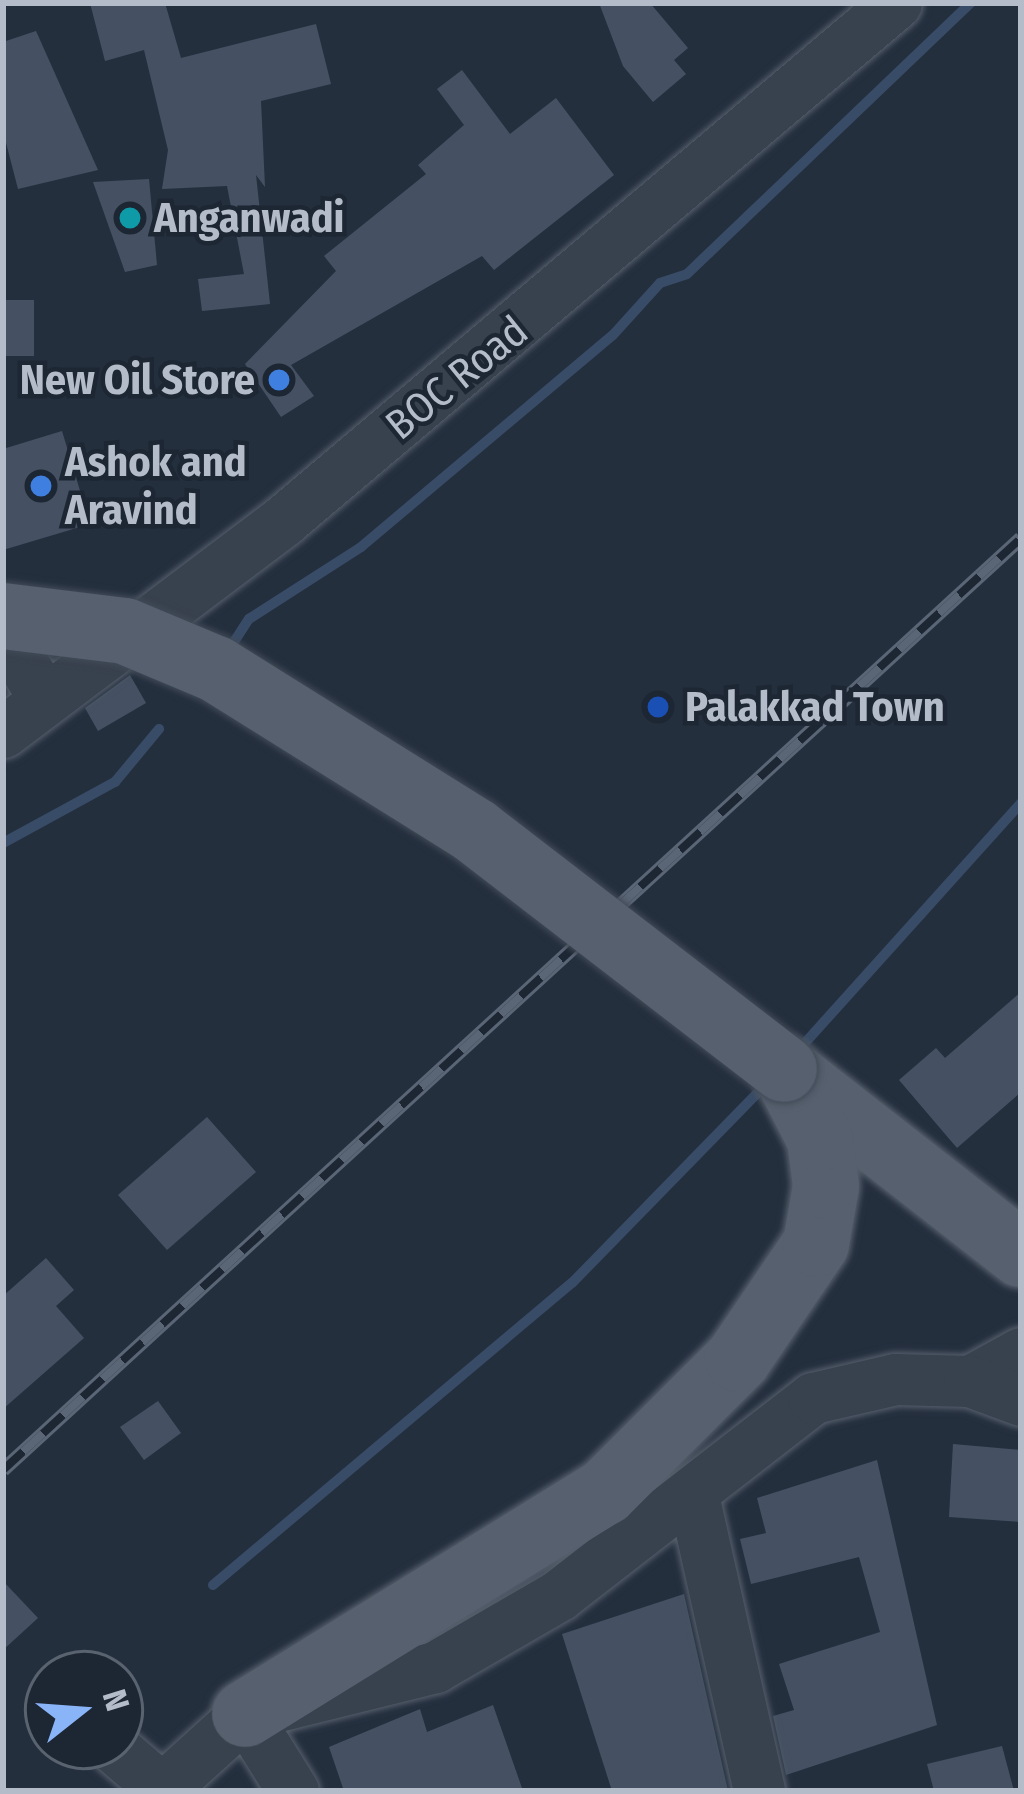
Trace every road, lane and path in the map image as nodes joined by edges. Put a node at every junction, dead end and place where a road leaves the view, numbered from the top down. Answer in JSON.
{"nodes":[{"id":1,"x":896,"y":3,"type":"edge"},
{"id":2,"x":3,"y":616,"type":"edge"},
{"id":3,"x":3,"y":631,"type":"edge"},
{"id":4,"x":42,"y":695,"type":"junction"},
{"id":5,"x":3,"y":732,"type":"edge"},
{"id":6,"x":784,"y":1069,"type":"junction"},
{"id":7,"x":1021,"y":1254,"type":"edge"},
{"id":8,"x":1021,"y":1354,"type":"edge"},
{"id":9,"x":970,"y":1381,"type":"junction"},
{"id":10,"x":1021,"y":1400,"type":"edge"},
{"id":11,"x":693,"y":1495,"type":"junction"},
{"id":12,"x":245,"y":1714,"type":"junction"},
{"id":13,"x":161,"y":1790,"type":"edge"},
{"id":14,"x":293,"y":1791,"type":"edge"},
{"id":15,"x":759,"y":1791,"type":"edge"}],
"edges":[{"from":1,"to":4,"type":"street","name":"BOC Road"},
{"from":2,"to":6,"type":"main road","bridge":true},
{"from":3,"to":4,"type":"street"},
{"from":4,"to":5,"type":"street","name":"BOC Road"},
{"from":6,"to":7,"type":"main road"},
{"from":6,"to":12,"type":"main road"},
{"from":8,"to":9,"type":"street"},
{"from":9,"to":10,"type":"street"},
{"from":9,"to":11,"type":"street"},
{"from":11,"to":12,"type":"street"},
{"from":11,"to":15,"type":"street"},
{"from":12,"to":13,"type":"street"},
{"from":12,"to":14,"type":"street"}]}
